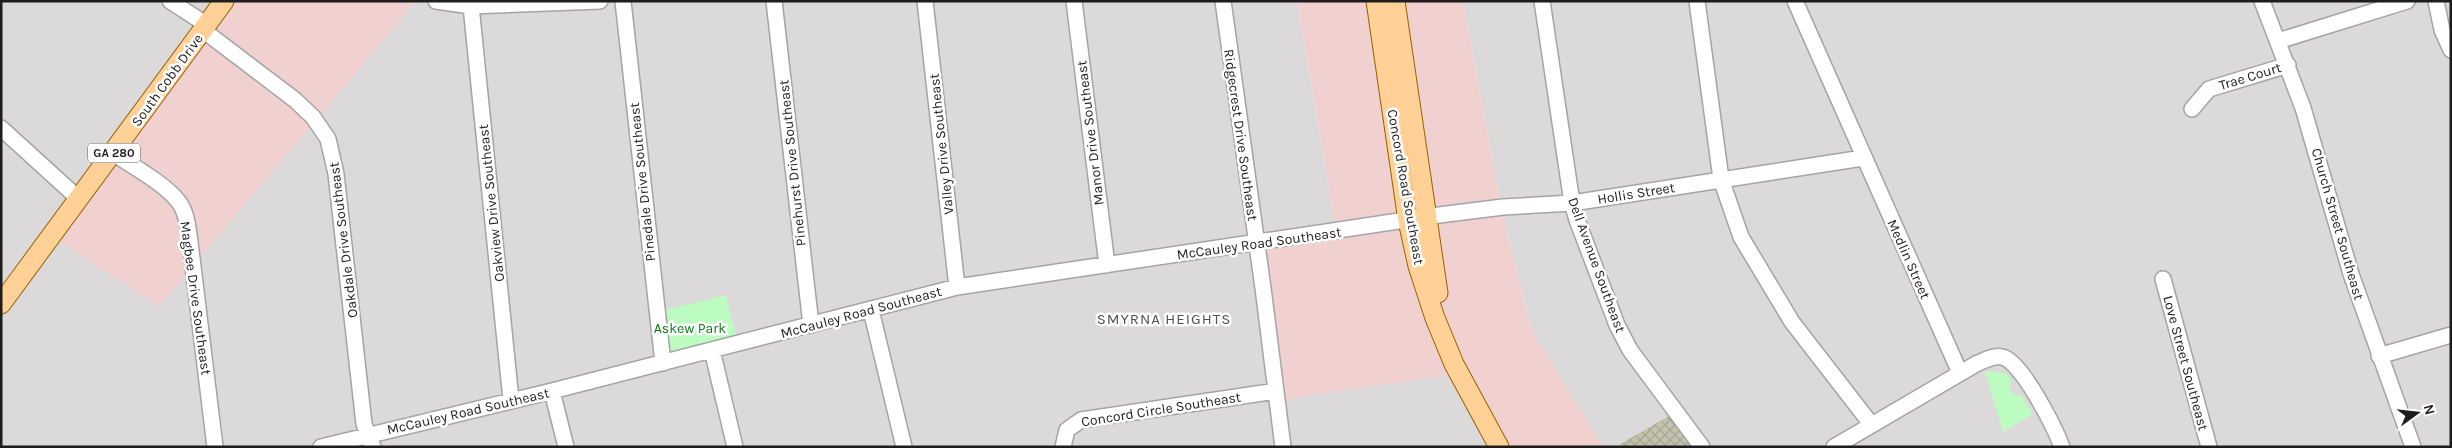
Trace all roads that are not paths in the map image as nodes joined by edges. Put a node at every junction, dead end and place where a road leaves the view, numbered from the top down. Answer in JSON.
{"nodes":[{"id":1,"x":170,"y":1,"type":"edge"},
{"id":2,"x":224,"y":1,"type":"edge"},
{"id":3,"x":436,"y":1,"type":"edge"},
{"id":4,"x":600,"y":1,"type":"edge"},
{"id":5,"x":623,"y":1,"type":"edge"},
{"id":6,"x":774,"y":1,"type":"edge"},
{"id":7,"x":925,"y":1,"type":"edge"},
{"id":8,"x":1074,"y":1,"type":"edge"},
{"id":9,"x":1223,"y":1,"type":"edge"},
{"id":10,"x":1376,"y":1,"type":"edge"},
{"id":11,"x":1395,"y":1,"type":"edge"},
{"id":12,"x":1542,"y":1,"type":"edge"},
{"id":13,"x":1697,"y":1,"type":"edge"},
{"id":14,"x":1795,"y":1,"type":"edge"},
{"id":15,"x":2262,"y":1,"type":"edge"},
{"id":16,"x":2407,"y":1,"type":"edge"},
{"id":17,"x":2436,"y":1,"type":"edge"},
{"id":18,"x":471,"y":6,"type":"junction"},
{"id":19,"x":205,"y":28,"type":"junction"},
{"id":20,"x":2278,"y":41,"type":"junction"},
{"id":21,"x":2451,"y":50,"type":"edge"},
{"id":22,"x":2288,"y":65,"type":"junction"},
{"id":23,"x":2192,"y":109,"type":"dead end"},
{"id":24,"x":1,"y":128,"type":"edge"},
{"id":25,"x":114,"y":153,"type":"junction"},
{"id":26,"x":1863,"y":158,"type":"junction"},
{"id":27,"x":1722,"y":179,"type":"junction"},
{"id":28,"x":79,"y":199,"type":"junction"},
{"id":29,"x":1572,"y":203,"type":"junction"},
{"id":30,"x":1417,"y":219,"type":"junction"},
{"id":31,"x":1257,"y":243,"type":"junction"},
{"id":32,"x":1107,"y":264,"type":"junction"},
{"id":33,"x":2163,"y":279,"type":"dead end"},
{"id":34,"x":957,"y":287,"type":"junction"},
{"id":35,"x":1,"y":304,"type":"edge"},
{"id":36,"x":872,"y":310,"type":"junction"},
{"id":37,"x":811,"y":326,"type":"junction"},
{"id":38,"x":2451,"y":336,"type":"edge"},
{"id":39,"x":712,"y":350,"type":"junction"},
{"id":40,"x":2379,"y":356,"type":"junction"},
{"id":41,"x":663,"y":363,"type":"junction"},
{"id":42,"x":1960,"y":373,"type":"junction"},
{"id":43,"x":552,"y":391,"type":"junction"},
{"id":44,"x":1276,"y":391,"type":"junction"},
{"id":45,"x":511,"y":400,"type":"junction"},
{"id":46,"x":1871,"y":424,"type":"junction"},
{"id":47,"x":370,"y":441,"type":"edge"},
{"id":48,"x":1839,"y":446,"type":"edge"},
{"id":49,"x":215,"y":447,"type":"edge"},
{"id":50,"x":321,"y":447,"type":"edge"},
{"id":51,"x":566,"y":447,"type":"edge"},
{"id":52,"x":735,"y":447,"type":"edge"},
{"id":53,"x":904,"y":447,"type":"edge"},
{"id":54,"x":1063,"y":447,"type":"edge"},
{"id":55,"x":1283,"y":447,"type":"edge"},
{"id":56,"x":1499,"y":447,"type":"edge"},
{"id":57,"x":1512,"y":447,"type":"edge"},
{"id":58,"x":1702,"y":447,"type":"edge"},
{"id":59,"x":2062,"y":447,"type":"edge"},
{"id":60,"x":2209,"y":447,"type":"edge"},
{"id":61,"x":2413,"y":447,"type":"edge"}],
"edges":[{"from":1,"to":19,"type":"street","name":"Oakdale Drive Southeast"},
{"from":2,"to":19,"type":"main road","name":"South Cobb Drive","number":"GA 280"},
{"from":3,"to":18,"type":"street"},
{"from":4,"to":18,"type":"street"},
{"from":5,"to":41,"type":"street","name":"Pinedale Drive Southeast"},
{"from":6,"to":37,"type":"street","name":"Pinehurst Drive Southeast"},
{"from":7,"to":34,"type":"street","name":"Valley Drive Southeast"},
{"from":8,"to":32,"type":"street","name":"Manor Drive Southeast"},
{"from":9,"to":31,"type":"street","name":"Ridgecrest Drive Southeast"},
{"from":10,"to":30,"type":"main road","name":"Concord Road Southeast"},
{"from":11,"to":30,"type":"main road","name":"Concord Road Southeast"},
{"from":12,"to":29,"type":"street","name":"Dell Avenue Southeast"},
{"from":13,"to":27,"type":"street"},
{"from":14,"to":26,"type":"street","name":"Medlin Street"},
{"from":15,"to":20,"type":"street","name":"Church Street Southeast"},
{"from":16,"to":20,"type":"street"},
{"from":17,"to":21,"type":"street"},
{"from":18,"to":45,"type":"street","name":"Oakview Drive Southeast"},
{"from":19,"to":25,"type":"main road","name":"South Cobb Drive","number":"GA 280"},
{"from":19,"to":47,"type":"street","name":"Oakdale Drive Southeast"},
{"from":20,"to":22,"type":"street","name":"Church Street Southeast"},
{"from":22,"to":23,"type":"street","name":"Trae Court"},
{"from":22,"to":40,"type":"street","name":"Church Street Southeast"},
{"from":24,"to":28,"type":"street"},
{"from":25,"to":28,"type":"main road","name":"South Cobb Drive","number":"GA 280"},
{"from":25,"to":49,"type":"street","name":"Magbee Drive Southeast"},
{"from":26,"to":27,"type":"street","name":"Hollis Street"},
{"from":26,"to":42,"type":"street","name":"Medlin Street"},
{"from":27,"to":29,"type":"street","name":"Hollis Street"},
{"from":27,"to":46,"type":"street"},
{"from":28,"to":35,"type":"main road","name":"South Cobb Drive","number":"GA 280"},
{"from":29,"to":30,"type":"street","name":"Hollis Street"},
{"from":29,"to":58,"type":"street","name":"Dell Avenue Southeast"},
{"from":30,"to":31,"type":"street","name":"McCauley Road Southeast"},
{"from":30,"to":56,"type":"main road","name":"Concord Road Southeast"},
{"from":30,"to":57,"type":"main road","name":"Concord Road Southeast"},
{"from":31,"to":32,"type":"street","name":"McCauley Road Southeast"},
{"from":31,"to":44,"type":"street","name":"Ridgecrest Drive Southeast"},
{"from":32,"to":34,"type":"street","name":"McCauley Road Southeast"},
{"from":33,"to":60,"type":"street","name":"Love Street Southeast"},
{"from":34,"to":36,"type":"street","name":"McCauley Road Southeast"},
{"from":36,"to":37,"type":"street","name":"McCauley Road Southeast"},
{"from":36,"to":53,"type":"street"},
{"from":37,"to":39,"type":"street","name":"McCauley Road Southeast"},
{"from":38,"to":40,"type":"street"},
{"from":39,"to":41,"type":"street","name":"McCauley Road Southeast"},
{"from":39,"to":52,"type":"street"},
{"from":40,"to":61,"type":"street","name":"Church Street Southeast"},
{"from":41,"to":43,"type":"street","name":"McCauley Road Southeast"},
{"from":42,"to":46,"type":"street"},
{"from":42,"to":59,"type":"street"},
{"from":43,"to":45,"type":"street","name":"McCauley Road Southeast"},
{"from":43,"to":51,"type":"street"},
{"from":44,"to":54,"type":"street","name":"Concord Circle Southeast"},
{"from":44,"to":55,"type":"street","name":"Ridgecrest Drive Southeast"},
{"from":45,"to":47,"type":"street","name":"McCauley Road Southeast"},
{"from":46,"to":48,"type":"street"},
{"from":47,"to":50,"type":"street","name":"McCauley Road Southeast"}]}
